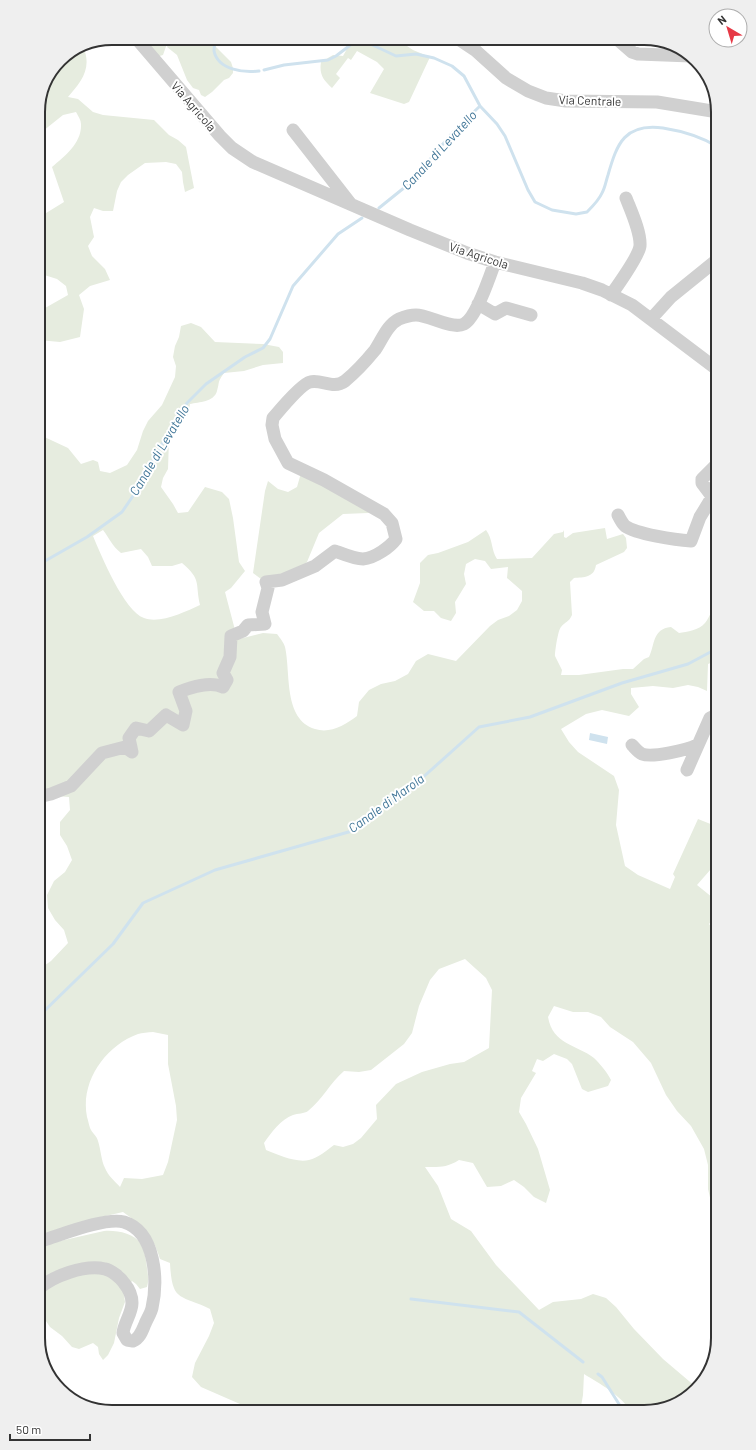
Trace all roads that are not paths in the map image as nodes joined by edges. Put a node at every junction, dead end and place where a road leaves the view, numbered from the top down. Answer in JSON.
{"nodes":[{"id":1,"x":142,"y":45,"type":"edge"},
{"id":2,"x":467,"y":45,"type":"edge"},
{"id":3,"x":624,"y":45,"type":"edge"},
{"id":4,"x":680,"y":56,"type":"edge"},
{"id":5,"x":711,"y":111,"type":"edge"},
{"id":6,"x":293,"y":130,"type":"dead end"},
{"id":7,"x":626,"y":198,"type":"dead end"},
{"id":8,"x":350,"y":203,"type":"junction"},
{"id":9,"x":495,"y":262,"type":"junction"},
{"id":10,"x":711,"y":265,"type":"edge"},
{"id":11,"x":611,"y":295,"type":"junction"},
{"id":12,"x":478,"y":304,"type":"junction"},
{"id":13,"x":531,"y":315,"type":"dead end"},
{"id":14,"x":651,"y":319,"type":"junction"},
{"id":15,"x":711,"y":365,"type":"edge"},
{"id":16,"x":711,"y":470,"type":"edge"},
{"id":17,"x":711,"y":495,"type":"edge"},
{"id":18,"x":711,"y":505,"type":"edge"},
{"id":19,"x":618,"y":515,"type":"dead end"},
{"id":20,"x":711,"y":718,"type":"edge"},
{"id":21,"x":632,"y":745,"type":"dead end"},
{"id":22,"x":697,"y":745,"type":"junction"},
{"id":23,"x":687,"y":770,"type":"dead end"},
{"id":24,"x":45,"y":796,"type":"edge"},
{"id":25,"x":45,"y":1240,"type":"edge"},
{"id":26,"x":45,"y":1284,"type":"edge"}],
"edges":[{"from":1,"to":8,"type":"street","name":"Via Agricola"},
{"from":2,"to":5,"type":"street","name":"Via Centrale"},
{"from":3,"to":4,"type":"street"},
{"from":6,"to":8,"type":"street","name":"Via Agricola"},
{"from":7,"to":11,"type":"street"},
{"from":8,"to":9,"type":"street","name":"Via Agricola"},
{"from":9,"to":11,"type":"street","name":"Via Agricola"},
{"from":9,"to":12,"type":"street"},
{"from":10,"to":14,"type":"street"},
{"from":11,"to":14,"type":"street","name":"Via Agricola"},
{"from":12,"to":13,"type":"street"},
{"from":12,"to":24,"type":"street"},
{"from":14,"to":15,"type":"street","name":"Via Agricola"},
{"from":16,"to":17,"type":"street"},
{"from":18,"to":19,"type":"street"},
{"from":20,"to":22,"type":"street"},
{"from":21,"to":22,"type":"street"},
{"from":22,"to":23,"type":"street"},
{"from":25,"to":26,"type":"street"}]}
